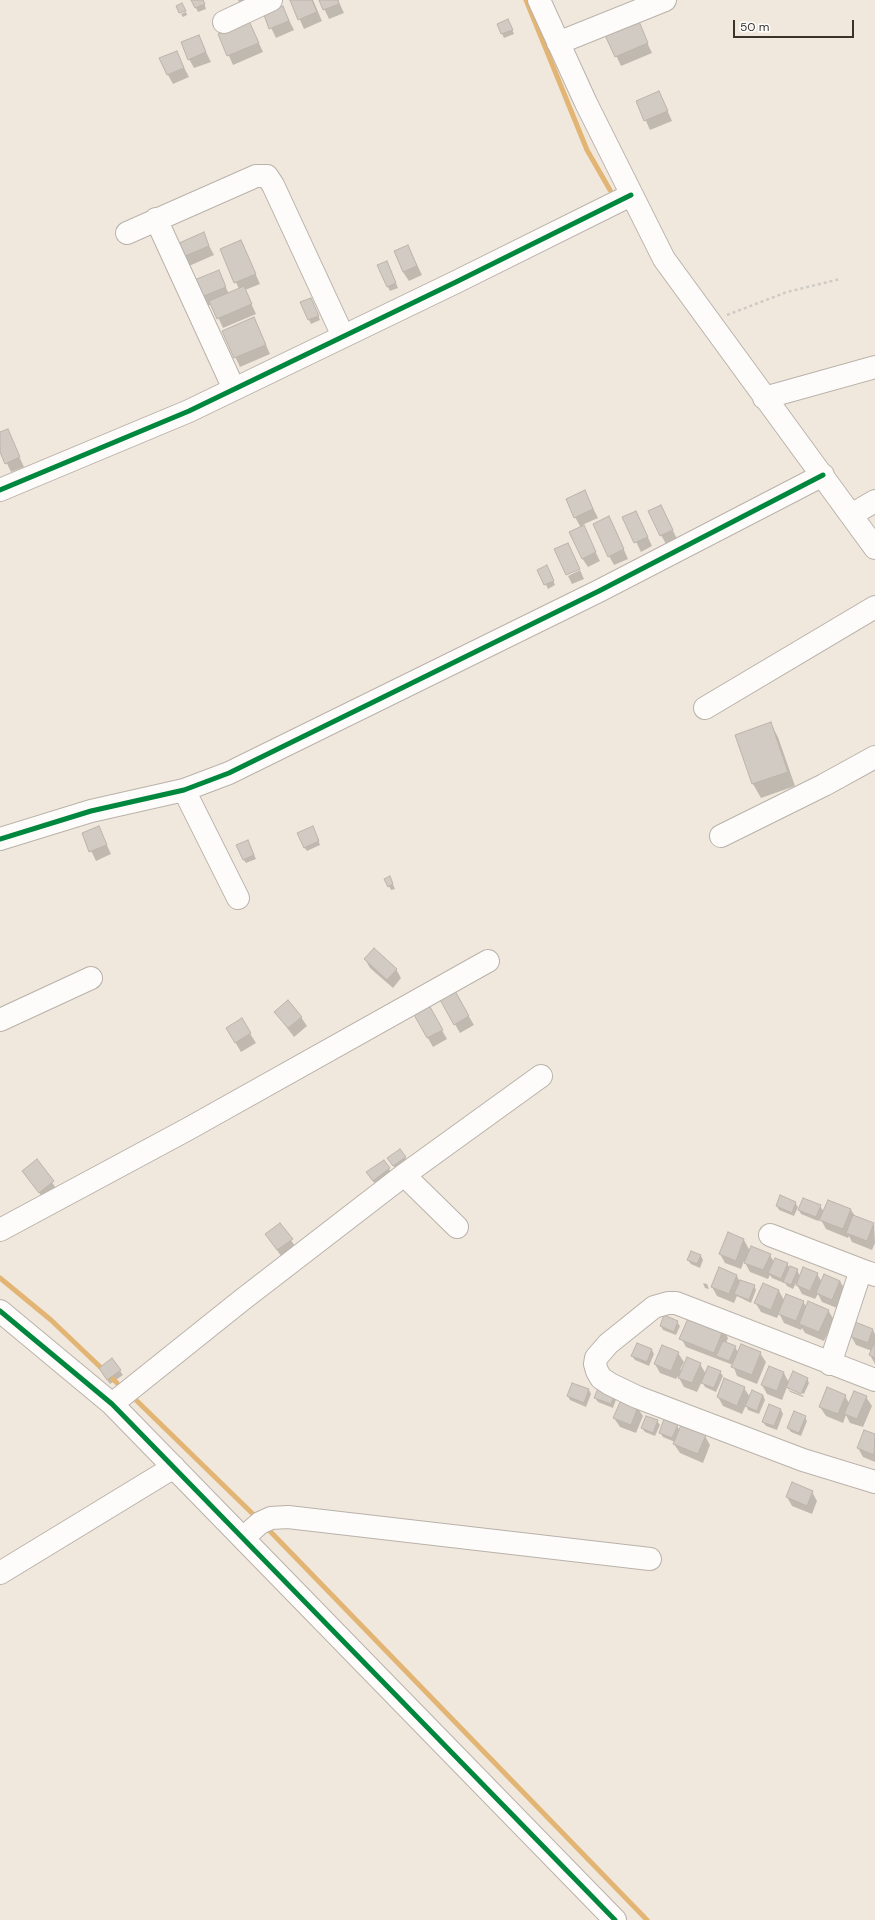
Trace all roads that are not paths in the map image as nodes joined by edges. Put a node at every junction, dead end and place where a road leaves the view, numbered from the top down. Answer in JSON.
{"nodes":[{"id":1,"x":271,"y":0,"type":"edge"},
{"id":2,"x":539,"y":0,"type":"edge"},
{"id":3,"x":665,"y":0,"type":"edge"},
{"id":4,"x":224,"y":22,"type":"dead end"},
{"id":5,"x":558,"y":43,"type":"junction"},
{"id":6,"x":631,"y":195,"type":"junction"},
{"id":7,"x":156,"y":219,"type":"junction"},
{"id":8,"x":127,"y":233,"type":"dead end"},
{"id":9,"x":343,"y":336,"type":"junction"},
{"id":10,"x":875,"y":367,"type":"edge"},
{"id":11,"x":234,"y":389,"type":"junction"},
{"id":12,"x":764,"y":398,"type":"junction"},
{"id":13,"x":823,"y":475,"type":"junction"},
{"id":14,"x":0,"y":490,"type":"edge"},
{"id":15,"x":875,"y":501,"type":"edge"},
{"id":16,"x":851,"y":515,"type":"junction"},
{"id":17,"x":875,"y":548,"type":"edge"},
{"id":18,"x":875,"y":607,"type":"edge"},
{"id":19,"x":705,"y":708,"type":"dead end"},
{"id":20,"x":875,"y":757,"type":"edge"},
{"id":21,"x":184,"y":790,"type":"junction"},
{"id":22,"x":721,"y":836,"type":"dead end"},
{"id":23,"x":0,"y":839,"type":"edge"},
{"id":24,"x":238,"y":898,"type":"dead end"},
{"id":25,"x":488,"y":961,"type":"dead end"},
{"id":26,"x":91,"y":978,"type":"dead end"},
{"id":27,"x":0,"y":1020,"type":"edge"},
{"id":28,"x":541,"y":1076,"type":"dead end"},
{"id":29,"x":404,"y":1175,"type":"junction"},
{"id":30,"x":457,"y":1227,"type":"dead end"},
{"id":31,"x":0,"y":1230,"type":"edge"},
{"id":32,"x":770,"y":1235,"type":"dead end"},
{"id":33,"x":868,"y":1272,"type":"edge"},
{"id":34,"x":0,"y":1311,"type":"edge"},
{"id":35,"x":830,"y":1364,"type":"junction"},
{"id":36,"x":875,"y":1380,"type":"edge"},
{"id":37,"x":124,"y":1394,"type":"junction"},
{"id":38,"x":174,"y":1467,"type":"junction"},
{"id":39,"x":875,"y":1482,"type":"edge"},
{"id":40,"x":243,"y":1538,"type":"junction"},
{"id":41,"x":650,"y":1559,"type":"dead end"},
{"id":42,"x":0,"y":1573,"type":"edge"},
{"id":43,"x":615,"y":1920,"type":"edge"}],
"edges":[{"from":1,"to":4,"type":"street"},
{"from":2,"to":5,"type":"street"},
{"from":3,"to":5,"type":"street"},
{"from":5,"to":6,"type":"street"},
{"from":6,"to":9,"type":"street"},
{"from":6,"to":12,"type":"street"},
{"from":7,"to":8,"type":"street"},
{"from":7,"to":9,"type":"street"},
{"from":7,"to":11,"type":"street"},
{"from":9,"to":11,"type":"street"},
{"from":10,"to":12,"type":"street"},
{"from":11,"to":14,"type":"street"},
{"from":12,"to":13,"type":"street"},
{"from":13,"to":16,"type":"street"},
{"from":13,"to":21,"type":"street"},
{"from":15,"to":16,"type":"street"},
{"from":16,"to":17,"type":"street"},
{"from":18,"to":19,"type":"street"},
{"from":20,"to":22,"type":"street"},
{"from":21,"to":23,"type":"street"},
{"from":21,"to":24,"type":"street"},
{"from":25,"to":31,"type":"street"},
{"from":26,"to":27,"type":"street"},
{"from":28,"to":29,"type":"street"},
{"from":29,"to":30,"type":"street"},
{"from":29,"to":37,"type":"street"},
{"from":32,"to":33,"type":"street"},
{"from":33,"to":35,"type":"street"},
{"from":34,"to":37,"type":"street"},
{"from":35,"to":36,"type":"street"},
{"from":35,"to":39,"type":"street"},
{"from":37,"to":38,"type":"street"},
{"from":38,"to":40,"type":"street"},
{"from":38,"to":42,"type":"street"},
{"from":40,"to":41,"type":"street"},
{"from":40,"to":43,"type":"street"}]}
